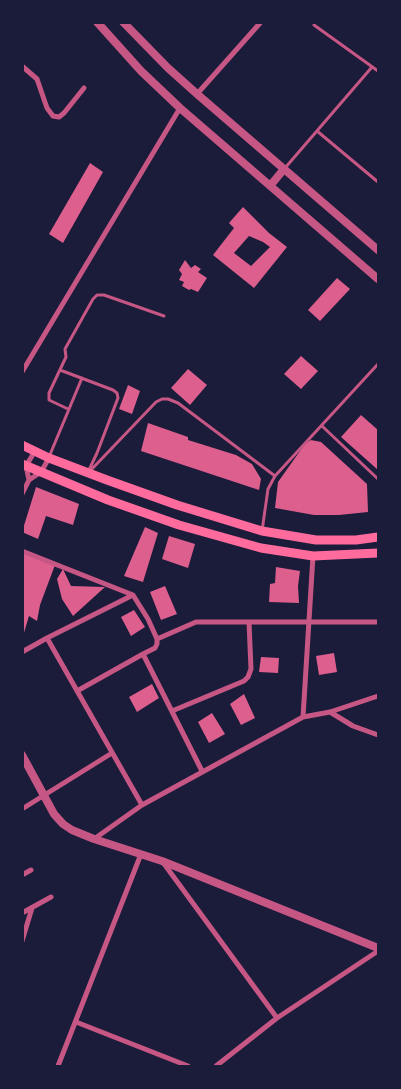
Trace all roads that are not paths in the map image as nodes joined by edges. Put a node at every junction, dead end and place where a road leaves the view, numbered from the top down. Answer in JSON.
{"nodes":[{"id":1,"x":97,"y":22,"type":"edge"},
{"id":2,"x":261,"y":22,"type":"edge"},
{"id":3,"x":124,"y":23,"type":"edge"},
{"id":4,"x":314,"y":25,"type":"dead end"},
{"id":5,"x":22,"y":66,"type":"edge"},
{"id":6,"x":372,"y":67,"type":"junction"},
{"id":7,"x":378,"y":71,"type":"edge"},
{"id":8,"x":84,"y":88,"type":"dead end"},
{"id":9,"x":197,"y":94,"type":"junction"},
{"id":10,"x":180,"y":108,"type":"junction"},
{"id":11,"x":317,"y":131,"type":"junction"},
{"id":12,"x":284,"y":169,"type":"junction"},
{"id":13,"x":378,"y":182,"type":"edge"},
{"id":14,"x":270,"y":186,"type":"junction"},
{"id":15,"x":378,"y":250,"type":"edge"},
{"id":16,"x":378,"y":279,"type":"edge"},
{"id":17,"x":164,"y":316,"type":"dead end"},
{"id":18,"x":378,"y":364,"type":"edge"},
{"id":19,"x":60,"y":370,"type":"junction"},
{"id":20,"x":22,"y":372,"type":"edge"},
{"id":21,"x":82,"y":378,"type":"junction"},
{"id":22,"x":68,"y":409,"type":"junction"},
{"id":23,"x":322,"y":426,"type":"junction"},
{"id":24,"x":22,"y":445,"type":"edge"},
{"id":25,"x":35,"y":451,"type":"junction"},
{"id":26,"x":49,"y":458,"type":"junction"},
{"id":27,"x":24,"y":465,"type":"edge"},
{"id":28,"x":41,"y":472,"type":"junction"},
{"id":29,"x":88,"y":473,"type":"junction"},
{"id":30,"x":275,"y":476,"type":"junction"},
{"id":31,"x":378,"y":479,"type":"edge"},
{"id":32,"x":29,"y":480,"type":"junction"},
{"id":33,"x":22,"y":494,"type":"edge"},
{"id":34,"x":262,"y":532,"type":"junction"},
{"id":35,"x":378,"y":537,"type":"edge"},
{"id":36,"x":22,"y":552,"type":"edge"},
{"id":37,"x":378,"y":553,"type":"edge"},
{"id":38,"x":313,"y":556,"type":"junction"},
{"id":39,"x":133,"y":595,"type":"junction"},
{"id":40,"x":249,"y":622,"type":"junction"},
{"id":41,"x":310,"y":622,"type":"junction"},
{"id":42,"x":378,"y":622,"type":"edge"},
{"id":43,"x":47,"y":638,"type":"junction"},
{"id":44,"x":157,"y":639,"type":"junction"},
{"id":45,"x":22,"y":652,"type":"edge"},
{"id":46,"x":143,"y":654,"type":"junction"},
{"id":47,"x":77,"y":690,"type":"junction"},
{"id":48,"x":378,"y":696,"type":"edge"},
{"id":49,"x":172,"y":712,"type":"junction"},
{"id":50,"x":330,"y":712,"type":"junction"},
{"id":51,"x":302,"y":717,"type":"junction"},
{"id":52,"x":378,"y":735,"type":"edge"},
{"id":53,"x":112,"y":753,"type":"junction"},
{"id":54,"x":22,"y":755,"type":"edge"},
{"id":55,"x":202,"y":771,"type":"junction"},
{"id":56,"x":45,"y":796,"type":"junction"},
{"id":57,"x":142,"y":805,"type":"junction"},
{"id":58,"x":22,"y":808,"type":"edge"},
{"id":59,"x":94,"y":840,"type":"junction"},
{"id":60,"x":141,"y":854,"type":"junction"},
{"id":61,"x":162,"y":861,"type":"junction"},
{"id":62,"x":31,"y":870,"type":"dead end"},
{"id":63,"x":22,"y":875,"type":"edge"},
{"id":64,"x":51,"y":897,"type":"dead end"},
{"id":65,"x":32,"y":908,"type":"junction"},
{"id":66,"x":22,"y":913,"type":"edge"},
{"id":67,"x":22,"y":941,"type":"edge"},
{"id":68,"x":378,"y":949,"type":"edge"},
{"id":69,"x":278,"y":1018,"type":"junction"},
{"id":70,"x":76,"y":1022,"type":"junction"},
{"id":71,"x":58,"y":1066,"type":"edge"},
{"id":72,"x":188,"y":1066,"type":"edge"},
{"id":73,"x":216,"y":1066,"type":"edge"}],
"edges":[{"from":1,"to":10,"type":"street"},
{"from":2,"to":9,"type":"street"},
{"from":3,"to":9,"type":"street"},
{"from":4,"to":6,"type":"lane"},
{"from":5,"to":8,"type":"street"},
{"from":6,"to":7,"type":"lane"},
{"from":6,"to":11,"type":"lane"},
{"from":9,"to":12,"type":"street"},
{"from":10,"to":14,"type":"street"},
{"from":10,"to":20,"type":"street"},
{"from":11,"to":12,"type":"lane"},
{"from":11,"to":13,"type":"lane"},
{"from":12,"to":14,"type":"street"},
{"from":12,"to":15,"type":"street"},
{"from":14,"to":16,"type":"street"},
{"from":17,"to":19,"type":"lane"},
{"from":18,"to":23,"type":"lane"},
{"from":19,"to":21,"type":"lane"},
{"from":19,"to":22,"type":"lane"},
{"from":21,"to":22,"type":"lane"},
{"from":21,"to":29,"type":"lane"},
{"from":22,"to":26,"type":"lane"},
{"from":23,"to":30,"type":"lane"},
{"from":23,"to":31,"type":"lane"},
{"from":24,"to":25,"type":"main road"},
{"from":25,"to":26,"type":"main road"},
{"from":25,"to":27,"type":"street"},
{"from":26,"to":28,"type":"street"},
{"from":26,"to":29,"type":"main road"},
{"from":27,"to":28,"type":"main road"},
{"from":27,"to":32,"type":"street"},
{"from":28,"to":32,"type":"street"},
{"from":28,"to":38,"type":"main road"},
{"from":29,"to":30,"type":"lane"},
{"from":29,"to":34,"type":"main road"},
{"from":30,"to":34,"type":"lane"},
{"from":32,"to":33,"type":"street"},
{"from":34,"to":35,"type":"main road"},
{"from":36,"to":39,"type":"street"},
{"from":37,"to":38,"type":"main road"},
{"from":38,"to":41,"type":"street"},
{"from":39,"to":43,"type":"street"},
{"from":39,"to":44,"type":"street"},
{"from":40,"to":41,"type":"street"},
{"from":40,"to":44,"type":"street"},
{"from":40,"to":49,"type":"street"},
{"from":41,"to":42,"type":"street"},
{"from":41,"to":51,"type":"street"},
{"from":43,"to":45,"type":"street"},
{"from":43,"to":47,"type":"street"},
{"from":44,"to":46,"type":"street"},
{"from":46,"to":47,"type":"street"},
{"from":46,"to":49,"type":"street"},
{"from":47,"to":53,"type":"street"},
{"from":48,"to":50,"type":"street"},
{"from":49,"to":55,"type":"street"},
{"from":50,"to":51,"type":"street"},
{"from":50,"to":52,"type":"street"},
{"from":51,"to":55,"type":"street"},
{"from":53,"to":56,"type":"street"},
{"from":53,"to":57,"type":"street"},
{"from":54,"to":56,"type":"street"},
{"from":55,"to":57,"type":"street"},
{"from":56,"to":58,"type":"street"},
{"from":56,"to":59,"type":"street"},
{"from":57,"to":59,"type":"street"},
{"from":59,"to":60,"type":"street"},
{"from":60,"to":61,"type":"street"},
{"from":60,"to":70,"type":"street"},
{"from":61,"to":68,"type":"street"},
{"from":61,"to":69,"type":"street"},
{"from":62,"to":63,"type":"street"},
{"from":64,"to":65,"type":"street"},
{"from":65,"to":66,"type":"street"},
{"from":65,"to":67,"type":"street"},
{"from":68,"to":69,"type":"street"},
{"from":69,"to":73,"type":"street"},
{"from":70,"to":71,"type":"street"},
{"from":70,"to":72,"type":"street"}]}
